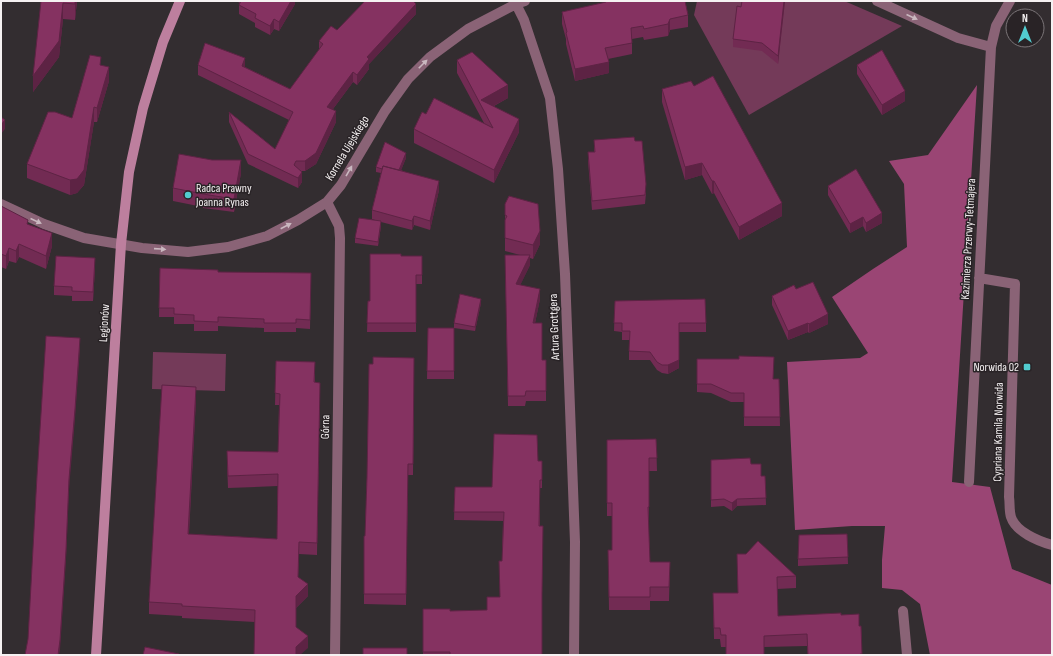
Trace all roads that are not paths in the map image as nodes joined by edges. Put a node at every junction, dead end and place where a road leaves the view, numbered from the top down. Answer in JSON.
{"nodes":[{"id":1,"x":180,"y":1,"type":"edge"},
{"id":2,"x":877,"y":1,"type":"edge"},
{"id":3,"x":1010,"y":1,"type":"edge"},
{"id":4,"x":520,"y":3,"type":"edge"},
{"id":5,"x":991,"y":46,"type":"junction"},
{"id":6,"x":327,"y":202,"type":"junction"},
{"id":7,"x":1,"y":204,"type":"edge"},
{"id":8,"x":121,"y":244,"type":"junction"},
{"id":9,"x":979,"y":278,"type":"junction"},
{"id":10,"x":969,"y":482,"type":"dead end"},
{"id":11,"x":1052,"y":545,"type":"edge"},
{"id":12,"x":903,"y":611,"type":"dead end"},
{"id":13,"x":96,"y":655,"type":"edge"},
{"id":14,"x":334,"y":655,"type":"edge"},
{"id":15,"x":574,"y":655,"type":"edge"},
{"id":16,"x":907,"y":655,"type":"edge"}],
"edges":[{"from":1,"to":8,"type":"street","name":"Legionów"},
{"from":2,"to":5,"type":"street","one_way":true},
{"from":3,"to":5,"type":"street","name":"Kazimierza Przerwy-Tetmajera"},
{"from":6,"to":4,"type":"street","name":"Kornela Ujejskiego","one_way":true},
{"from":4,"to":15,"type":"street","name":"Artura Grottgera"},
{"from":5,"to":9,"type":"street","name":"Kazimierza Przerwy-Tetmajera"},
{"from":8,"to":6,"type":"street","name":"Kornela Ujejskiego","one_way":true},
{"from":6,"to":14,"type":"street","name":"Górna"},
{"from":7,"to":8,"type":"street","name":"Kornela Ujejskiego","one_way":true},
{"from":8,"to":13,"type":"street","name":"Legionów"},
{"from":9,"to":10,"type":"street","name":"Kazimierza Przerwy-Tetmajera"},
{"from":9,"to":11,"type":"street","name":"Cypriana Kamila Norwida"},
{"from":12,"to":16,"type":"street"}]}
